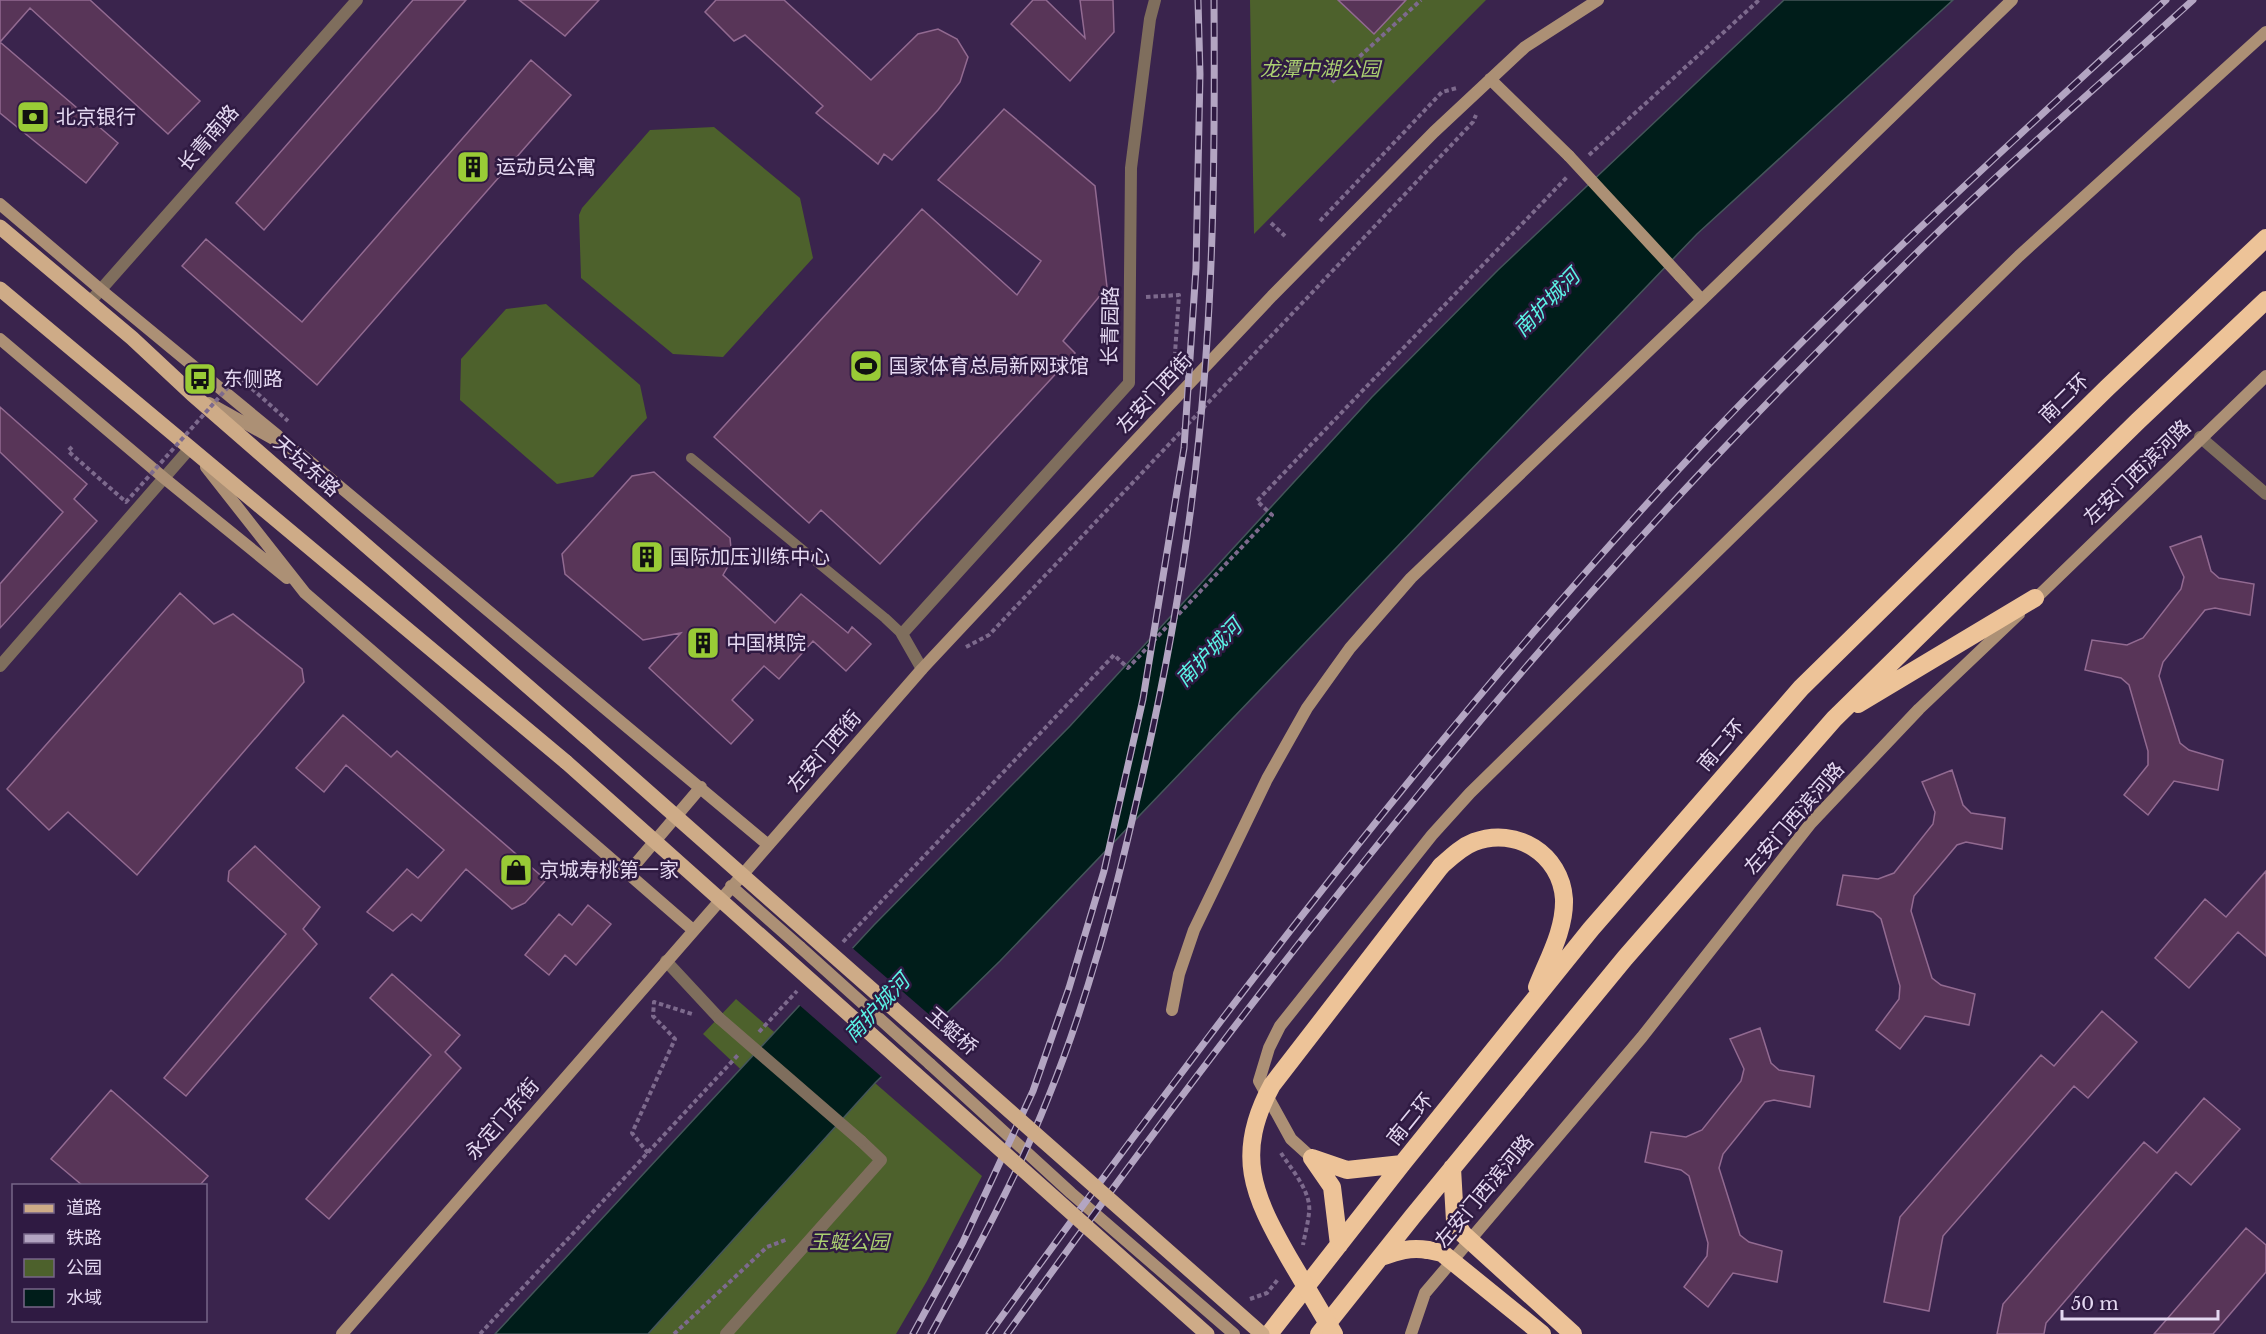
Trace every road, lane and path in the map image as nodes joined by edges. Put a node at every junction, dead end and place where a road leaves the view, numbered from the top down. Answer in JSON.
{"nodes":[{"id":1,"x":357,"y":0,"type":"edge"},
{"id":2,"x":1155,"y":0,"type":"edge"},
{"id":3,"x":1421,"y":0,"type":"edge"},
{"id":4,"x":1598,"y":0,"type":"edge"},
{"id":5,"x":1759,"y":0,"type":"edge"},
{"id":6,"x":2012,"y":0,"type":"edge"},
{"id":7,"x":2266,"y":32,"type":"edge"},
{"id":8,"x":1490,"y":78,"type":"junction"},
{"id":9,"x":1332,"y":82,"type":"dead end"},
{"id":10,"x":1449,"y":146,"type":"dead end"},
{"id":11,"x":1588,"y":155,"type":"dead end"},
{"id":12,"x":1572,"y":172,"type":"dead end"},
{"id":13,"x":0,"y":204,"type":"edge"},
{"id":14,"x":1271,"y":223,"type":"dead end"},
{"id":15,"x":0,"y":227,"type":"edge"},
{"id":16,"x":1285,"y":236,"type":"dead end"},
{"id":17,"x":2266,"y":238,"type":"edge"},
{"id":18,"x":0,"y":289,"type":"edge"},
{"id":19,"x":101,"y":290,"type":"junction"},
{"id":20,"x":1146,"y":297,"type":"dead end"},
{"id":21,"x":1702,"y":300,"type":"junction"},
{"id":22,"x":2266,"y":300,"type":"edge"},
{"id":23,"x":89,"y":303,"type":"junction"},
{"id":24,"x":0,"y":339,"type":"edge"},
{"id":25,"x":1175,"y":353,"type":"dead end"},
{"id":26,"x":2266,"y":376,"type":"edge"},
{"id":27,"x":192,"y":394,"type":"junction"},
{"id":28,"x":288,"y":421,"type":"dead end"},
{"id":29,"x":2200,"y":437,"type":"junction"},
{"id":30,"x":72,"y":447,"type":"dead end"},
{"id":31,"x":191,"y":447,"type":"junction"},
{"id":32,"x":302,"y":455,"type":"junction"},
{"id":33,"x":691,"y":458,"type":"dead end"},
{"id":34,"x":164,"y":478,"type":"junction"},
{"id":35,"x":2266,"y":494,"type":"edge"},
{"id":36,"x":305,"y":593,"type":"junction"},
{"id":37,"x":2035,"y":598,"type":"junction"},
{"id":38,"x":902,"y":633,"type":"junction"},
{"id":39,"x":961,"y":649,"type":"dead end"},
{"id":40,"x":0,"y":666,"type":"edge"},
{"id":41,"x":922,"y":669,"type":"junction"},
{"id":42,"x":1834,"y":719,"type":"junction"},
{"id":43,"x":586,"y":737,"type":"joint"},
{"id":44,"x":701,"y":787,"type":"junction"},
{"id":45,"x":767,"y":844,"type":"junction"},
{"id":46,"x":627,"y":874,"type":"junction"},
{"id":47,"x":731,"y":886,"type":"junction"},
{"id":48,"x":693,"y":930,"type":"junction"},
{"id":49,"x":836,"y":949,"type":"dead end"},
{"id":50,"x":666,"y":961,"type":"junction"},
{"id":51,"x":805,"y":983,"type":"dead end"},
{"id":52,"x":654,"y":1002,"type":"dead end"},
{"id":53,"x":1530,"y":1005,"type":"junction"},
{"id":54,"x":1172,"y":1010,"type":"dead end"},
{"id":55,"x":758,"y":1033,"type":"dead end"},
{"id":56,"x":742,"y":1050,"type":"dead end"},
{"id":57,"x":1279,"y":1151,"type":"dead end"},
{"id":58,"x":648,"y":1153,"type":"junction"},
{"id":59,"x":1312,"y":1158,"type":"junction"},
{"id":60,"x":1402,"y":1164,"type":"junction"},
{"id":61,"x":1452,"y":1168,"type":"junction"},
{"id":62,"x":808,"y":1242,"type":"junction"},
{"id":63,"x":1340,"y":1245,"type":"junction"},
{"id":64,"x":1302,"y":1247,"type":"dead end"},
{"id":65,"x":1380,"y":1258,"type":"junction"},
{"id":66,"x":1285,"y":1270,"type":"dead end"},
{"id":67,"x":1250,"y":1299,"type":"dead end"},
{"id":68,"x":1326,"y":1332,"type":"edge"},
{"id":69,"x":342,"y":1334,"type":"edge"},
{"id":70,"x":480,"y":1334,"type":"edge"},
{"id":71,"x":674,"y":1334,"type":"edge"},
{"id":72,"x":726,"y":1334,"type":"edge"},
{"id":73,"x":1207,"y":1334,"type":"edge"},
{"id":74,"x":1234,"y":1334,"type":"edge"},
{"id":75,"x":1262,"y":1334,"type":"edge"},
{"id":76,"x":1269,"y":1334,"type":"edge"},
{"id":77,"x":1411,"y":1334,"type":"edge"},
{"id":78,"x":1542,"y":1334,"type":"edge"},
{"id":79,"x":1573,"y":1334,"type":"edge"}],
"edges":[{"from":1,"to":19,"type":"street","name":"长青南路"},
{"from":2,"to":38,"type":"street","name":"长青园路"},
{"from":3,"to":9,"type":"path"},
{"from":4,"to":8,"type":"street","name":"左安门西街"},
{"from":5,"to":11,"type":"path"},
{"from":6,"to":21,"type":"street"},
{"from":7,"to":59,"type":"street"},
{"from":8,"to":21,"type":"street","bridge":true},
{"from":8,"to":41,"type":"street","name":"左安门西街"},
{"from":10,"to":39,"type":"path"},
{"from":12,"to":49,"type":"path"},
{"from":13,"to":19,"type":"street"},
{"from":14,"to":16,"type":"path"},
{"from":15,"to":23,"type":"main road","name":"天坛东路"},
{"from":17,"to":53,"type":"highway","name":"南二环"},
{"from":18,"to":31,"type":"main road"},
{"from":19,"to":23,"type":"street","name":"长青南路"},
{"from":19,"to":32,"type":"street"},
{"from":20,"to":25,"type":"path"},
{"from":21,"to":54,"type":"street"},
{"from":22,"to":42,"type":"highway"},
{"from":23,"to":27,"type":"main road","name":"天坛东路"},
{"from":24,"to":34,"type":"street"},
{"from":26,"to":29,"type":"street","name":"左安门西滨河路"},
{"from":27,"to":32,"type":"street"},
{"from":27,"to":43,"type":"main road","name":"天坛东路"},
{"from":28,"to":30,"type":"path","bridge":true},
{"from":29,"to":35,"type":"street"},
{"from":29,"to":37,"type":"street","name":"左安门西滨河路"},
{"from":31,"to":34,"type":"street"},
{"from":31,"to":36,"type":"street"},
{"from":31,"to":73,"type":"main road","bridge":true},
{"from":32,"to":44,"type":"street"},
{"from":33,"to":38,"type":"lane"},
{"from":34,"to":36,"type":"street"},
{"from":34,"to":40,"type":"street"},
{"from":36,"to":46,"type":"street"},
{"from":37,"to":42,"type":"highway"},
{"from":37,"to":77,"type":"street","name":"左安门西滨河路"},
{"from":38,"to":41,"type":"street"},
{"from":41,"to":45,"type":"street","name":"左安门西街"},
{"from":42,"to":61,"type":"highway"},
{"from":43,"to":75,"type":"main road","name":"玉蜓桥","bridge":true},
{"from":44,"to":45,"type":"street"},
{"from":44,"to":46,"type":"street"},
{"from":45,"to":47,"type":"street","name":"左安门西街"},
{"from":46,"to":48,"type":"street"},
{"from":47,"to":48,"type":"street","name":"永定门东街"},
{"from":47,"to":74,"type":"street","bridge":true},
{"from":48,"to":50,"type":"street","name":"永定门东街"},
{"from":50,"to":62,"type":"street","bridge":true},
{"from":50,"to":69,"type":"street","name":"永定门东街"},
{"from":51,"to":55,"type":"path"},
{"from":52,"to":58,"type":"path"},
{"from":53,"to":60,"type":"highway","name":"南二环"},
{"from":53,"to":68,"type":"highway","bridge":true},
{"from":56,"to":58,"type":"path"},
{"from":57,"to":64,"type":"path"},
{"from":58,"to":70,"type":"path"},
{"from":59,"to":60,"type":"highway"},
{"from":59,"to":63,"type":"highway"},
{"from":60,"to":63,"type":"highway","name":"南二环"},
{"from":61,"to":65,"type":"highway"},
{"from":61,"to":79,"type":"highway","bridge":true},
{"from":62,"to":71,"type":"path"},
{"from":62,"to":72,"type":"street"},
{"from":63,"to":76,"type":"highway","name":"南二环"},
{"from":65,"to":68,"type":"highway"},
{"from":65,"to":78,"type":"highway","bridge":true},
{"from":66,"to":67,"type":"path"}]}
